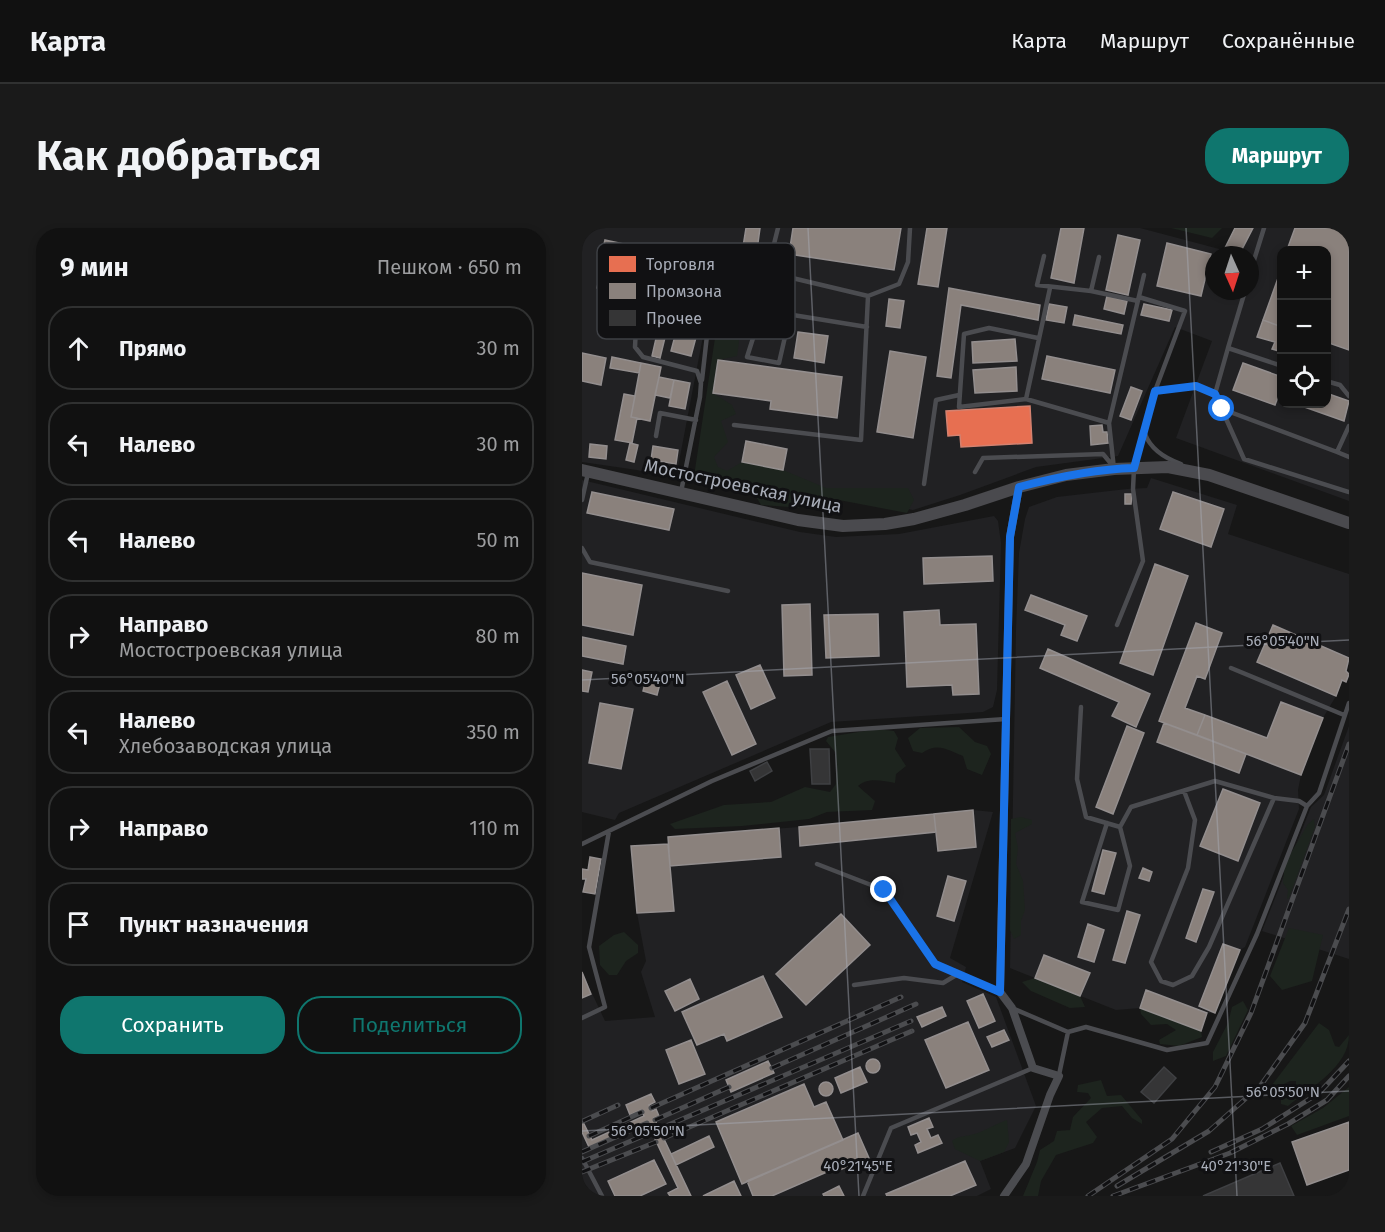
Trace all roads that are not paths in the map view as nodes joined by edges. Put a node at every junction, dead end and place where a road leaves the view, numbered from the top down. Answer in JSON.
{"nodes":[{"id":1,"x":777,"y":228,"type":"edge"},
{"id":2,"x":910,"y":228,"type":"edge"},
{"id":3,"x":1264,"y":228,"type":"edge"},
{"id":4,"x":774,"y":243,"type":"edge"},
{"id":5,"x":1258,"y":246,"type":"edge"},
{"id":6,"x":1044,"y":256,"type":"dead end"},
{"id":7,"x":1099,"y":257,"type":"dead end"},
{"id":8,"x":1144,"y":275,"type":"dead end"},
{"id":9,"x":795,"y":279,"type":"edge"},
{"id":10,"x":1050,"y":288,"type":"junction"},
{"id":11,"x":1091,"y":291,"type":"junction"},
{"id":12,"x":868,"y":296,"type":"junction"},
{"id":13,"x":1139,"y":299,"type":"junction"},
{"id":14,"x":1242,"y":300,"type":"edge"},
{"id":15,"x":795,"y":316,"type":"edge"},
{"id":16,"x":867,"y":327,"type":"junction"},
{"id":17,"x":1038,"y":338,"type":"junction"},
{"id":18,"x":635,"y":339,"type":"edge"},
{"id":19,"x":707,"y":339,"type":"edge"},
{"id":20,"x":753,"y":339,"type":"edge"},
{"id":21,"x":784,"y":339,"type":"edge"},
{"id":22,"x":1228,"y":348,"type":"junction"},
{"id":23,"x":1277,"y":365,"type":"edge"},
{"id":24,"x":702,"y":382,"type":"junction"},
{"id":25,"x":1331,"y":383,"type":"edge"},
{"id":26,"x":1155,"y":391,"type":"junction"},
{"id":27,"x":1215,"y":394,"type":"junction"},
{"id":28,"x":960,"y":395,"type":"junction"},
{"id":29,"x":1349,"y":396,"type":"edge"},
{"id":30,"x":1026,"y":399,"type":"junction"},
{"id":31,"x":1222,"y":409,"type":"junction"},
{"id":32,"x":696,"y":420,"type":"junction"},
{"id":33,"x":1109,"y":423,"type":"junction"},
{"id":34,"x":734,"y":425,"type":"dead end"},
{"id":35,"x":1349,"y":426,"type":"edge"},
{"id":36,"x":1145,"y":429,"type":"junction"},
{"id":37,"x":656,"y":436,"type":"dead end"},
{"id":38,"x":1337,"y":452,"type":"junction"},
{"id":39,"x":1349,"y":458,"type":"edge"},
{"id":40,"x":1134,"y":468,"type":"junction"},
{"id":41,"x":1114,"y":469,"type":"junction"},
{"id":42,"x":585,"y":470,"type":"edge"},
{"id":43,"x":975,"y":472,"type":"dead end"},
{"id":44,"x":1209,"y":475,"type":"junction"},
{"id":45,"x":924,"y":484,"type":"dead end"},
{"id":46,"x":1019,"y":487,"type":"junction"},
{"id":47,"x":681,"y":492,"type":"junction"},
{"id":48,"x":1349,"y":492,"type":"edge"},
{"id":49,"x":582,"y":500,"type":"edge"},
{"id":50,"x":1349,"y":523,"type":"edge"},
{"id":51,"x":582,"y":548,"type":"edge"},
{"id":52,"x":728,"y":591,"type":"dead end"},
{"id":53,"x":1118,"y":625,"type":"dead end"},
{"id":54,"x":1231,"y":668,"type":"dead end"},
{"id":55,"x":1349,"y":703,"type":"edge"},
{"id":56,"x":1081,"y":707,"type":"dead end"},
{"id":57,"x":1344,"y":715,"type":"junction"},
{"id":58,"x":1006,"y":719,"type":"junction"},
{"id":59,"x":1184,"y":791,"type":"junction"},
{"id":60,"x":1274,"y":798,"type":"junction"},
{"id":61,"x":1307,"y":806,"type":"junction"},
{"id":62,"x":1107,"y":823,"type":"junction"},
{"id":63,"x":1120,"y":827,"type":"junction"},
{"id":64,"x":609,"y":831,"type":"junction"},
{"id":65,"x":582,"y":844,"type":"edge"},
{"id":66,"x":817,"y":864,"type":"dead end"},
{"id":67,"x":958,"y":974,"type":"junction"},
{"id":68,"x":854,"y":985,"type":"dead end"},
{"id":69,"x":1000,"y":992,"type":"junction"},
{"id":70,"x":1012,"y":1008,"type":"junction"},
{"id":71,"x":582,"y":1018,"type":"edge"},
{"id":72,"x":1068,"y":1032,"type":"junction"},
{"id":73,"x":1033,"y":1068,"type":"junction"},
{"id":74,"x":1059,"y":1076,"type":"junction"},
{"id":75,"x":582,"y":1158,"type":"edge"},
{"id":76,"x":602,"y":1196,"type":"edge"},
{"id":77,"x":864,"y":1196,"type":"edge"},
{"id":78,"x":1004,"y":1196,"type":"edge"}],
"edges":[{"from":1,"to":4,"type":"lane"},
{"from":2,"to":12,"type":"lane"},
{"from":3,"to":5,"type":"lane"},
{"from":6,"to":10,"type":"lane"},
{"from":7,"to":11,"type":"lane"},
{"from":8,"to":13,"type":"lane"},
{"from":9,"to":12,"type":"lane"},
{"from":10,"to":11,"type":"lane"},
{"from":10,"to":17,"type":"lane"},
{"from":11,"to":13,"type":"lane"},
{"from":12,"to":16,"type":"lane"},
{"from":13,"to":26,"type":"lane"},
{"from":13,"to":33,"type":"lane"},
{"from":14,"to":22,"type":"lane"},
{"from":15,"to":16,"type":"lane"},
{"from":16,"to":34,"type":"lane"},
{"from":17,"to":28,"type":"lane"},
{"from":17,"to":30,"type":"lane"},
{"from":18,"to":24,"type":"lane"},
{"from":19,"to":24,"type":"lane"},
{"from":20,"to":21,"type":"lane"},
{"from":22,"to":23,"type":"lane"},
{"from":22,"to":27,"type":"lane"},
{"from":24,"to":32,"type":"lane"},
{"from":25,"to":29,"type":"lane"},
{"from":26,"to":27,"type":"lane"},
{"from":26,"to":36,"type":"lane"},
{"from":27,"to":31,"type":"lane"},
{"from":28,"to":30,"type":"lane"},
{"from":28,"to":45,"type":"lane"},
{"from":30,"to":33,"type":"lane"},
{"from":31,"to":38,"type":"lane"},
{"from":31,"to":48,"type":"lane"},
{"from":32,"to":37,"type":"lane"},
{"from":32,"to":47,"type":"lane"},
{"from":33,"to":41,"type":"lane"},
{"from":35,"to":38,"type":"lane"},
{"from":36,"to":40,"type":"lane"},
{"from":36,"to":44,"type":"lane"},
{"from":38,"to":39,"type":"lane"},
{"from":40,"to":41,"type":"main road","name":"Мостостроевская улица"},
{"from":40,"to":44,"type":"main road","name":"Мостостроевская улица"},
{"from":40,"to":53,"type":"lane"},
{"from":41,"to":43,"type":"lane"},
{"from":41,"to":46,"type":"main road","name":"Мостостроевская улица"},
{"from":42,"to":47,"type":"main road","name":"Мостостроевская улица"},
{"from":42,"to":49,"type":"lane"},
{"from":44,"to":50,"type":"main road","name":"Мостостроевская улица"},
{"from":46,"to":47,"type":"main road","name":"Мостостроевская улица"},
{"from":46,"to":58,"type":"street"},
{"from":51,"to":52,"type":"lane"},
{"from":54,"to":57,"type":"lane"},
{"from":55,"to":57,"type":"lane"},
{"from":56,"to":62,"type":"lane"},
{"from":57,"to":61,"type":"lane"},
{"from":58,"to":64,"type":"lane"},
{"from":58,"to":69,"type":"street"},
{"from":59,"to":60,"type":"lane"},
{"from":59,"to":60,"type":"lane"},
{"from":59,"to":63,"type":"lane"},
{"from":60,"to":61,"type":"lane"},
{"from":61,"to":72,"type":"lane"},
{"from":62,"to":63,"type":"lane"},
{"from":62,"to":63,"type":"lane"},
{"from":64,"to":65,"type":"lane"},
{"from":64,"to":71,"type":"lane"},
{"from":66,"to":67,"type":"lane"},
{"from":67,"to":68,"type":"lane"},
{"from":67,"to":69,"type":"lane"},
{"from":69,"to":70,"type":"street"},
{"from":70,"to":72,"type":"lane"},
{"from":70,"to":73,"type":"street"},
{"from":72,"to":74,"type":"lane"},
{"from":73,"to":74,"type":"street"},
{"from":73,"to":77,"type":"lane"},
{"from":74,"to":78,"type":"street"},
{"from":75,"to":76,"type":"lane"}]}
